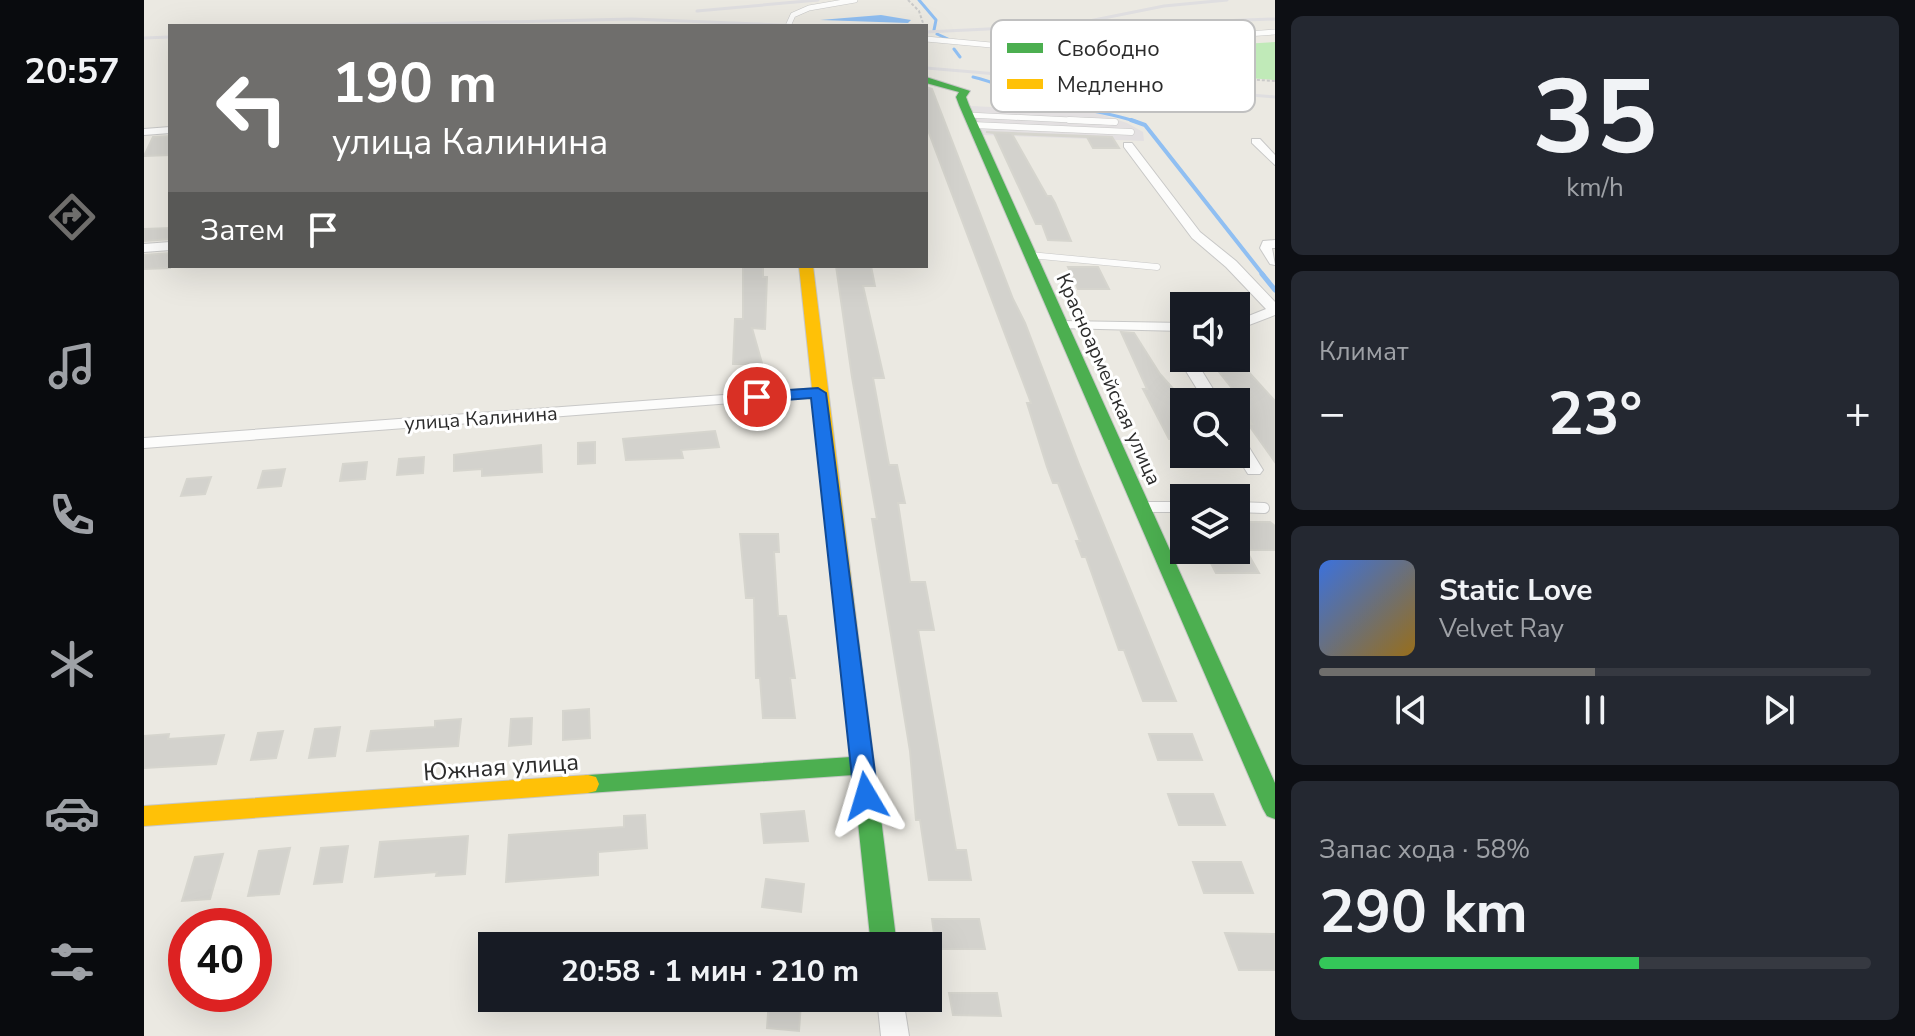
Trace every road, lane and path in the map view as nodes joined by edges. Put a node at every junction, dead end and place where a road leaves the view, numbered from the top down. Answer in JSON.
{"nodes":[{"id":1,"x":855,"y":0,"type":"edge"},
{"id":2,"x":908,"y":0,"type":"edge"},
{"id":3,"x":789,"y":24,"type":"edge"},
{"id":4,"x":923,"y":24,"type":"edge"},
{"id":5,"x":1275,"y":32,"type":"edge"},
{"id":6,"x":1255,"y":33,"type":"edge"},
{"id":7,"x":928,"y":39,"type":"edge"},
{"id":8,"x":991,"y":45,"type":"edge"},
{"id":9,"x":928,"y":80,"type":"edge"},
{"id":10,"x":1255,"y":80,"type":"edge"},
{"id":11,"x":1275,"y":81,"type":"edge"},
{"id":12,"x":971,"y":120,"type":"junction"},
{"id":13,"x":1115,"y":122,"type":"dead end"},
{"id":14,"x":168,"y":130,"type":"edge"},
{"id":15,"x":144,"y":132,"type":"edge"},
{"id":16,"x":1130,"y":139,"type":"joint"},
{"id":17,"x":1256,"y":141,"type":"dead end"},
{"id":18,"x":1275,"y":162,"type":"edge"},
{"id":19,"x":1275,"y":244,"type":"edge"},
{"id":20,"x":168,"y":246,"type":"edge"},
{"id":21,"x":144,"y":248,"type":"edge"},
{"id":22,"x":1030,"y":255,"type":"junction"},
{"id":23,"x":1275,"y":261,"type":"edge"},
{"id":24,"x":1157,"y":267,"type":"dead end"},
{"id":25,"x":806,"y":268,"type":"edge"},
{"id":26,"x":1275,"y":310,"type":"edge"},
{"id":27,"x":1250,"y":322,"type":"edge"},
{"id":28,"x":1063,"y":325,"type":"junction"},
{"id":29,"x":1167,"y":327,"type":"joint"},
{"id":30,"x":1170,"y":332,"type":"edge"},
{"id":31,"x":818,"y":393,"type":"junction"},
{"id":32,"x":144,"y":443,"type":"edge"},
{"id":33,"x":1250,"y":463,"type":"edge"},
{"id":34,"x":1254,"y":470,"type":"dead end"},
{"id":35,"x":1140,"y":507,"type":"junction"},
{"id":36,"x":1170,"y":507,"type":"edge"},
{"id":37,"x":1250,"y":508,"type":"edge"},
{"id":38,"x":1264,"y":508,"type":"dead end"},
{"id":39,"x":862,"y":765,"type":"junction"},
{"id":40,"x":1275,"y":809,"type":"edge"},
{"id":41,"x":144,"y":816,"type":"edge"},
{"id":42,"x":882,"y":932,"type":"edge"},
{"id":43,"x":892,"y":1012,"type":"edge"},
{"id":44,"x":895,"y":1036,"type":"edge"}],
"edges":[{"from":1,"to":3,"type":"lane"},
{"from":2,"to":4,"type":"path"},
{"from":5,"to":6,"type":"lane"},
{"from":7,"to":8,"type":"lane"},
{"from":9,"to":12,"type":"street","name":"Красноармейская улица"},
{"from":10,"to":11,"type":"path"},
{"from":12,"to":13,"type":"lane"},
{"from":12,"to":16,"type":"lane"},
{"from":12,"to":22,"type":"street","name":"Красноармейская улица"},
{"from":14,"to":15,"type":"street"},
{"from":16,"to":26,"type":"street"},
{"from":17,"to":18,"type":"street"},
{"from":19,"to":23,"type":"street"},
{"from":20,"to":21,"type":"street"},
{"from":22,"to":24,"type":"lane"},
{"from":22,"to":28,"type":"street","name":"Красноармейская улица"},
{"from":25,"to":31,"type":"street"},
{"from":26,"to":27,"type":"street"},
{"from":28,"to":29,"type":"street"},
{"from":28,"to":35,"type":"street","name":"Красноармейская улица"},
{"from":29,"to":30,"type":"street"},
{"from":31,"to":32,"type":"street","name":"улица Калинина"},
{"from":31,"to":39,"type":"street"},
{"from":33,"to":34,"type":"street"},
{"from":35,"to":36,"type":"lane"},
{"from":35,"to":40,"type":"street","name":"Красноармейская улица"},
{"from":37,"to":38,"type":"lane"},
{"from":39,"to":41,"type":"street","name":"Южная улица"},
{"from":39,"to":42,"type":"street"},
{"from":43,"to":44,"type":"street"}]}
